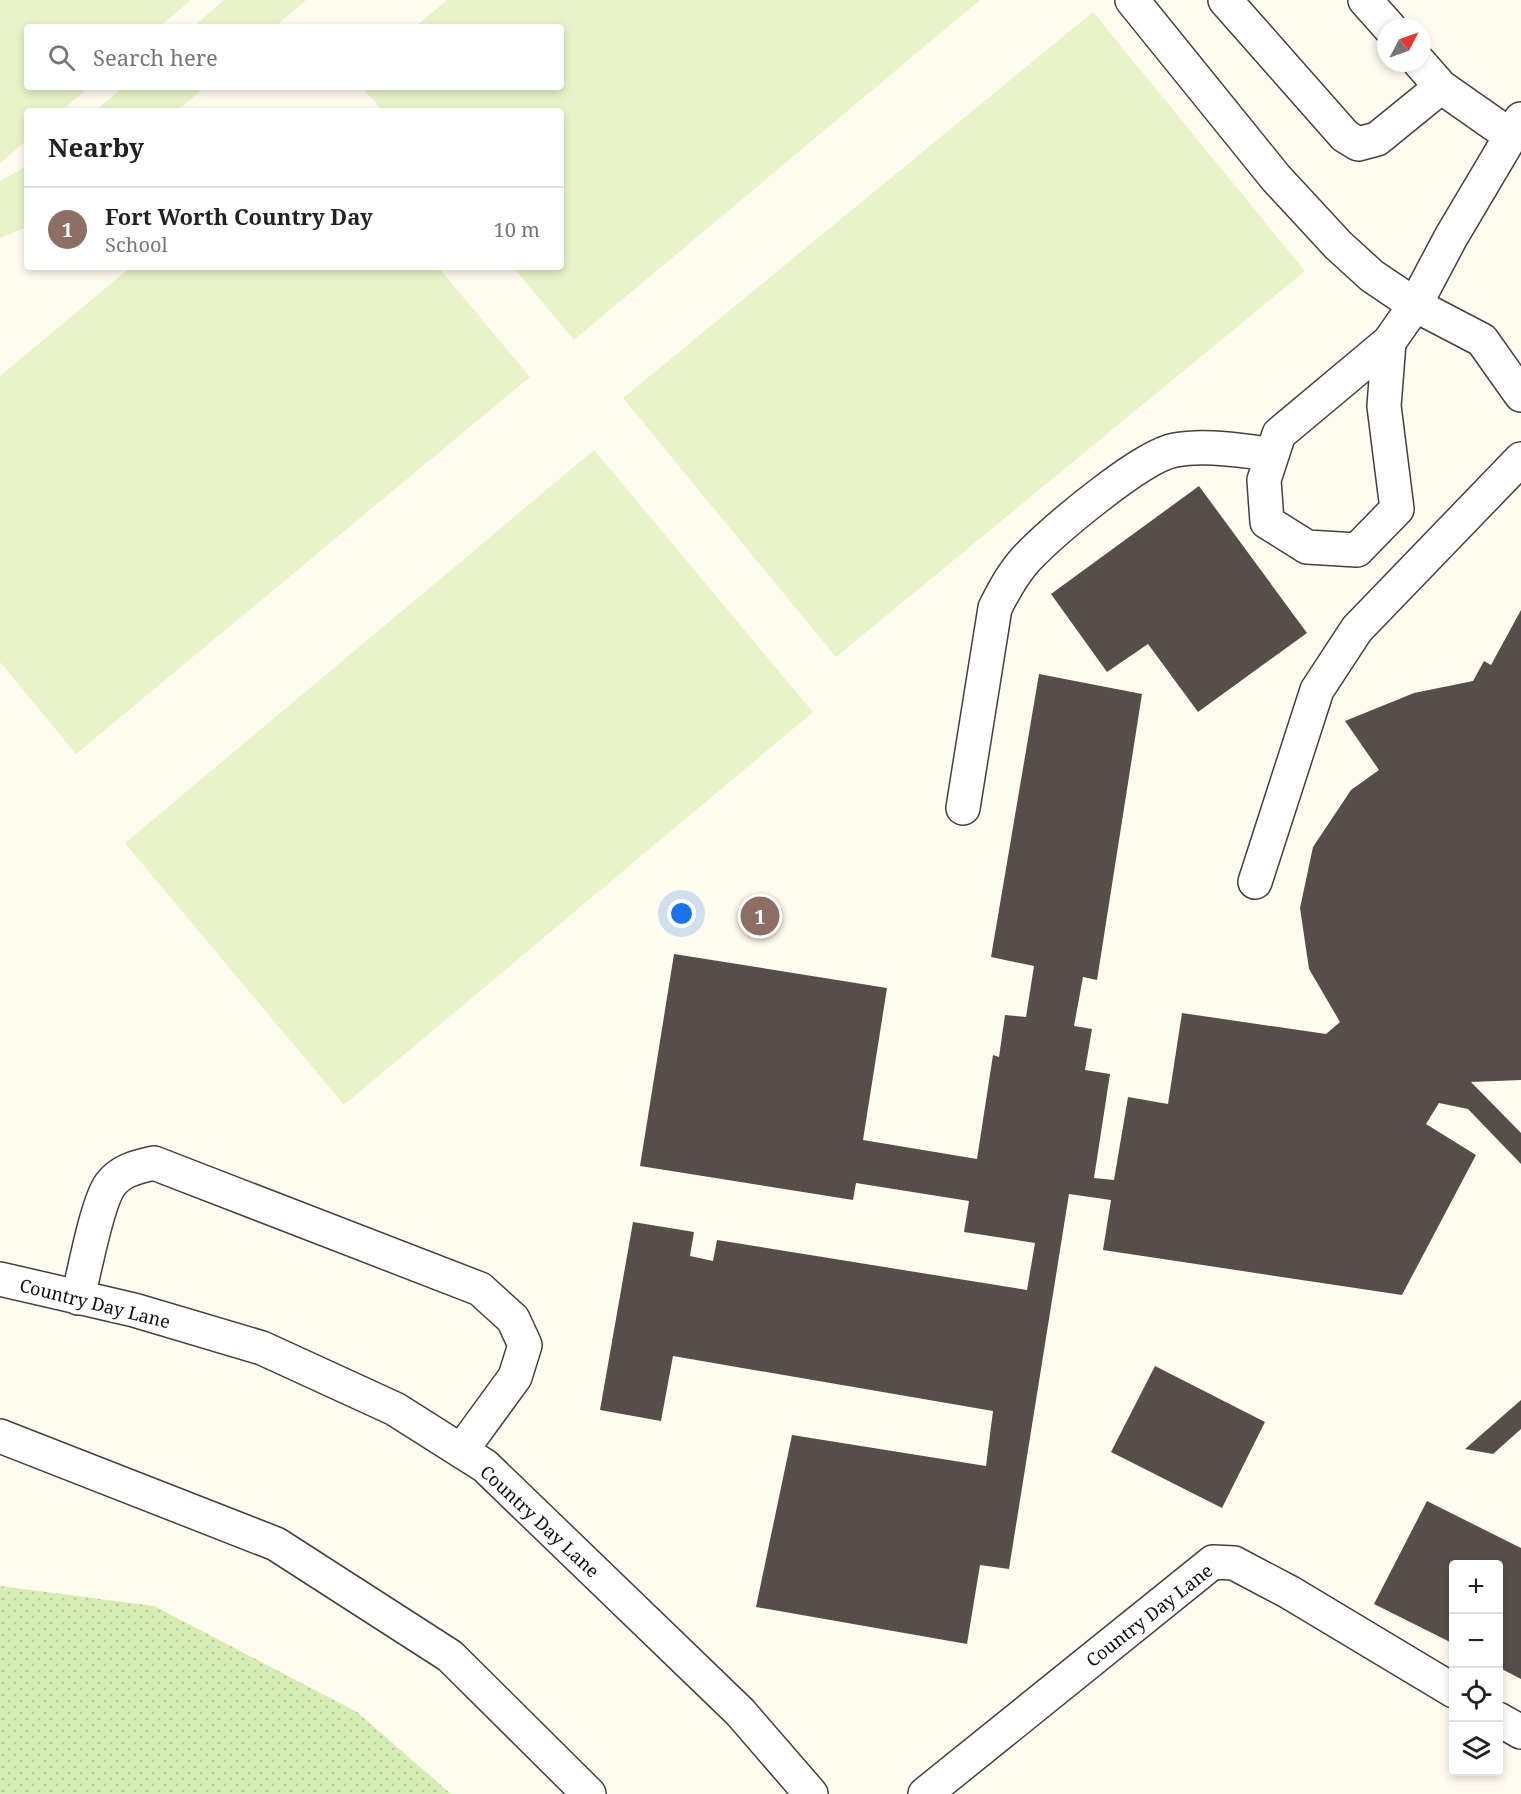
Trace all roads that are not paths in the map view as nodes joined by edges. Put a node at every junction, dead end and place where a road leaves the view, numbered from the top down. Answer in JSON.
{"nodes":[{"id":1,"x":1132,"y":0,"type":"edge"},
{"id":2,"x":1225,"y":0,"type":"edge"},
{"id":3,"x":1365,"y":0,"type":"edge"},
{"id":4,"x":1381,"y":18,"type":"edge"},
{"id":5,"x":1431,"y":75,"type":"edge"},
{"id":6,"x":1516,"y":128,"type":"edge"},
{"id":7,"x":1415,"y":305,"type":"junction"},
{"id":8,"x":1389,"y":342,"type":"junction"},
{"id":9,"x":1521,"y":395,"type":"edge"},
{"id":10,"x":1272,"y":454,"type":"junction"},
{"id":11,"x":1521,"y":459,"type":"edge"},
{"id":12,"x":963,"y":808,"type":"dead end"},
{"id":13,"x":1255,"y":882,"type":"dead end"},
{"id":14,"x":0,"y":1279,"type":"edge"},
{"id":15,"x":78,"y":1298,"type":"junction"},
{"id":16,"x":0,"y":1436,"type":"edge"},
{"id":17,"x":461,"y":1451,"type":"junction"},
{"id":18,"x":1449,"y":1688,"type":"edge"},
{"id":19,"x":1503,"y":1722,"type":"edge"},
{"id":20,"x":1521,"y":1732,"type":"edge"},
{"id":21,"x":589,"y":1794,"type":"edge"},
{"id":22,"x":811,"y":1794,"type":"edge"},
{"id":23,"x":925,"y":1794,"type":"edge"}],
"edges":[{"from":1,"to":7,"type":"lane"},
{"from":2,"to":5,"type":"lane"},
{"from":3,"to":4,"type":"lane"},
{"from":5,"to":6,"type":"lane"},
{"from":6,"to":7,"type":"lane"},
{"from":7,"to":8,"type":"lane"},
{"from":7,"to":9,"type":"lane"},
{"from":8,"to":10,"type":"lane"},
{"from":8,"to":10,"type":"lane"},
{"from":10,"to":12,"type":"lane"},
{"from":11,"to":13,"type":"lane"},
{"from":14,"to":15,"type":"lane","name":"Country Day Lane"},
{"from":15,"to":17,"type":"lane","name":"Country Day Lane"},
{"from":15,"to":17,"type":"lane"},
{"from":16,"to":21,"type":"lane"},
{"from":17,"to":22,"type":"lane","name":"Country Day Lane"},
{"from":18,"to":23,"type":"lane","name":"Country Day Lane"},
{"from":19,"to":20,"type":"lane"}]}
